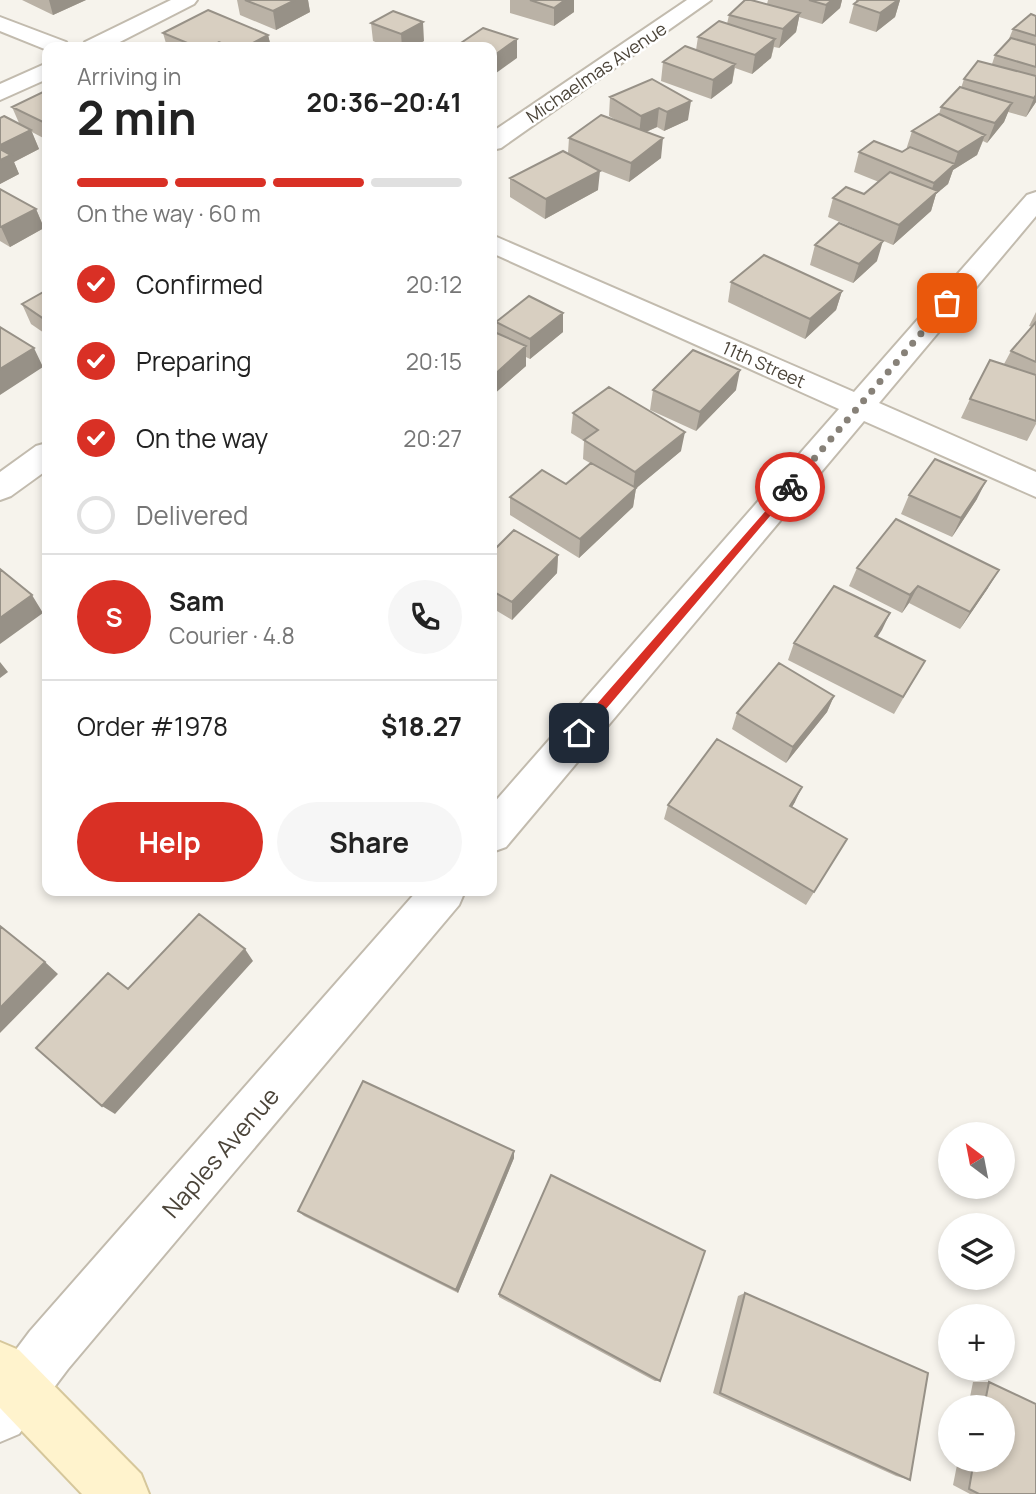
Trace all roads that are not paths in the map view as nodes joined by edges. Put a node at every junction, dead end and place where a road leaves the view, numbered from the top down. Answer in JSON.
{"nodes":[{"id":1,"x":187,"y":0,"type":"edge"},
{"id":2,"x":701,"y":0,"type":"edge"},
{"id":3,"x":0,"y":23,"type":"edge"},
{"id":4,"x":46,"y":42,"type":"edge"},
{"id":5,"x":103,"y":42,"type":"edge"},
{"id":6,"x":42,"y":72,"type":"edge"},
{"id":7,"x":0,"y":93,"type":"edge"},
{"id":8,"x":497,"y":141,"type":"edge"},
{"id":9,"x":1036,"y":200,"type":"edge"},
{"id":10,"x":497,"y":245,"type":"edge"},
{"id":11,"x":859,"y":407,"type":"junction"},
{"id":12,"x":42,"y":458,"type":"edge"},
{"id":13,"x":1036,"y":485,"type":"edge"},
{"id":14,"x":0,"y":488,"type":"edge"},
{"id":15,"x":497,"y":828,"type":"edge"},
{"id":16,"x":439,"y":896,"type":"edge"},
{"id":17,"x":7,"y":1392,"type":"edge"},
{"id":18,"x":121,"y":1494,"type":"edge"}],
"edges":[{"from":1,"to":5,"type":"street"},
{"from":2,"to":8,"type":"street","name":"Michaelmas Avenue"},
{"from":3,"to":4,"type":"street"},
{"from":6,"to":7,"type":"street"},
{"from":9,"to":11,"type":"street"},
{"from":10,"to":11,"type":"street","name":"11th Street"},
{"from":11,"to":13,"type":"street","name":"11th Street"},
{"from":11,"to":15,"type":"street"},
{"from":12,"to":14,"type":"street"},
{"from":16,"to":17,"type":"street","name":"Naples Avenue"},
{"from":17,"to":18,"type":"main road"}]}
